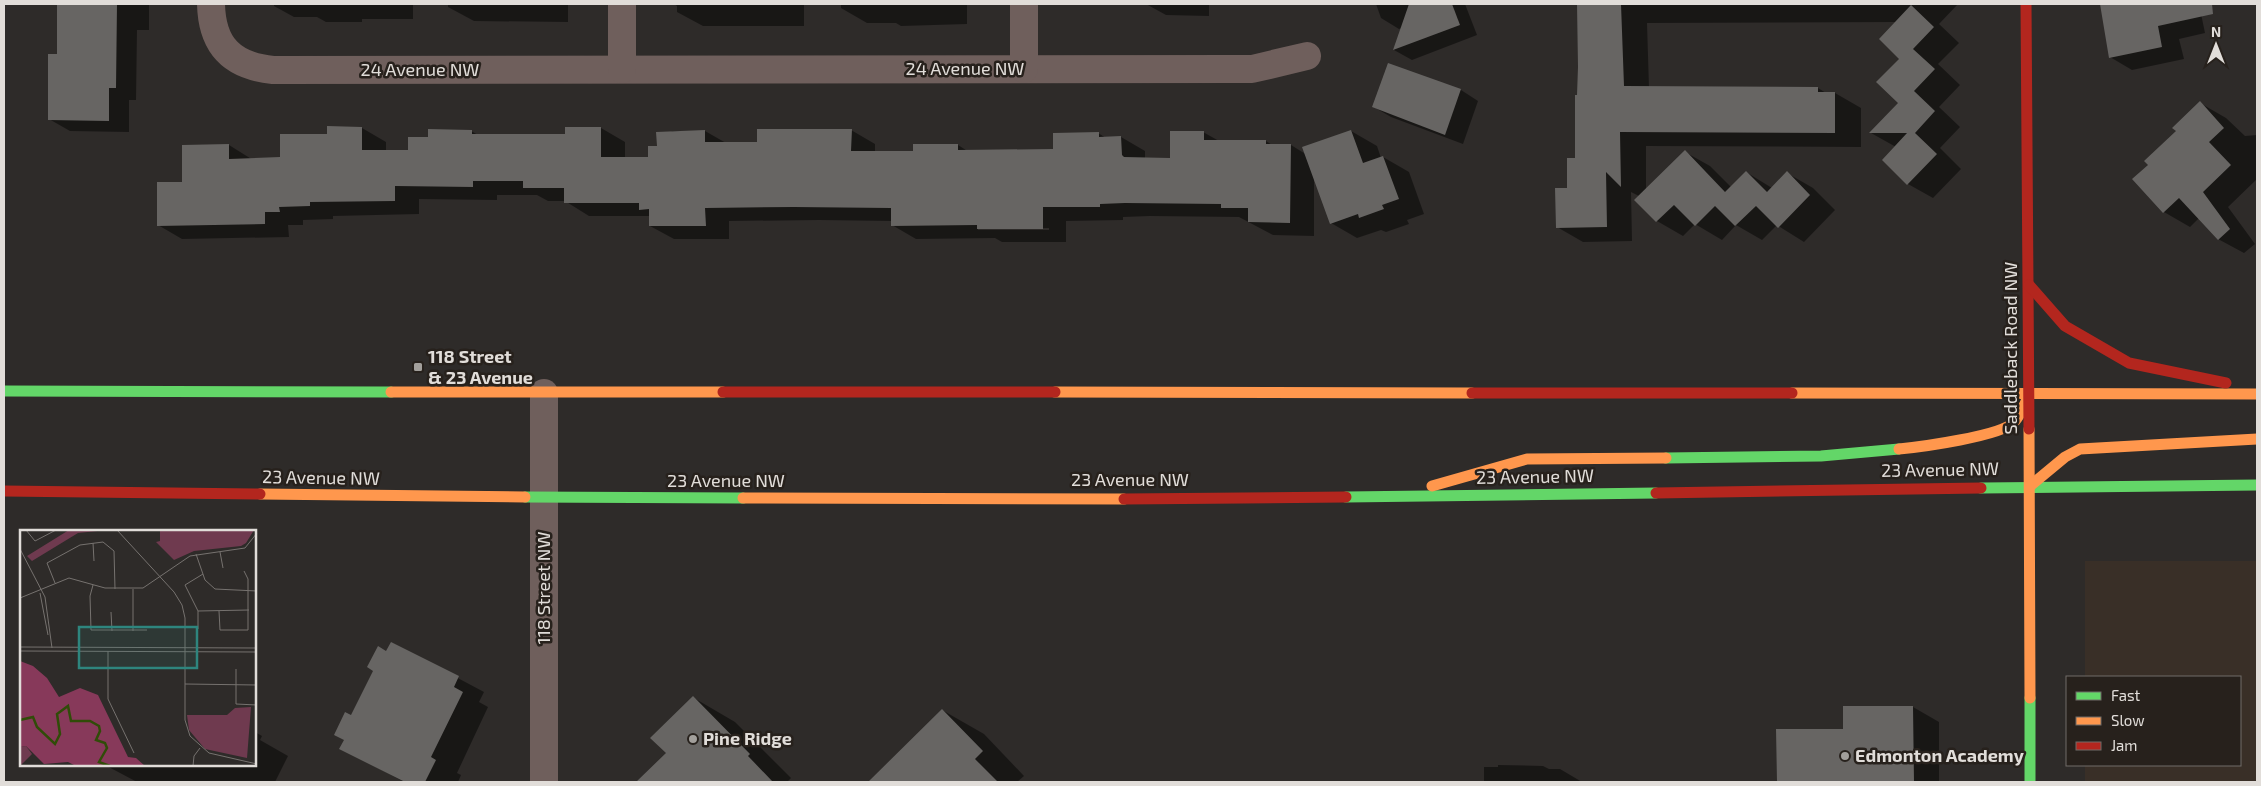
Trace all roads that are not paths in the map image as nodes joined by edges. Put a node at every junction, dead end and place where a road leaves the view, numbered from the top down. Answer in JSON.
{"nodes":[{"id":1,"x":211,"y":4,"type":"edge"},
{"id":2,"x":622,"y":4,"type":"edge"},
{"id":3,"x":1024,"y":4,"type":"edge"},
{"id":4,"x":2026,"y":4,"type":"edge"},
{"id":5,"x":1307,"y":56,"type":"dead end"},
{"id":6,"x":622,"y":69,"type":"junction"},
{"id":7,"x":1024,"y":69,"type":"junction"},
{"id":8,"x":2028,"y":285,"type":"junction"},
{"id":9,"x":2257,"y":390,"type":"edge"},
{"id":10,"x":4,"y":391,"type":"edge"},
{"id":11,"x":544,"y":394,"type":"junction"},
{"id":12,"x":2029,"y":394,"type":"junction"},
{"id":13,"x":2257,"y":394,"type":"edge"},
{"id":14,"x":2257,"y":439,"type":"edge"},
{"id":15,"x":2257,"y":485,"type":"edge"},
{"id":16,"x":2030,"y":486,"type":"junction"},
{"id":17,"x":4,"y":491,"type":"edge"},
{"id":18,"x":1394,"y":497,"type":"junction"},
{"id":19,"x":545,"y":498,"type":"junction"},
{"id":20,"x":544,"y":782,"type":"edge"},
{"id":21,"x":2030,"y":782,"type":"edge"}],
"edges":[{"from":1,"to":6,"type":"street","name":"24 Avenue NW"},
{"from":2,"to":6,"type":"street"},
{"from":3,"to":7,"type":"street"},
{"from":4,"to":8,"type":"main road","name":"Saddleback Road NW"},
{"from":5,"to":7,"type":"street","name":"24 Avenue NW"},
{"from":6,"to":7,"type":"street","name":"24 Avenue NW"},
{"from":8,"to":9,"type":"main road"},
{"from":8,"to":12,"type":"main road","name":"Saddleback Road NW"},
{"from":10,"to":11,"type":"main road"},
{"from":11,"to":12,"type":"main road"},
{"from":11,"to":19,"type":"street","name":"118 Street NW"},
{"from":12,"to":13,"type":"main road"},
{"from":12,"to":16,"type":"main road","name":"Saddleback Road NW"},
{"from":12,"to":18,"type":"main road"},
{"from":14,"to":16,"type":"main road"},
{"from":15,"to":16,"type":"main road","name":"23 Avenue NW"},
{"from":16,"to":18,"type":"main road","name":"23 Avenue NW"},
{"from":16,"to":21,"type":"main road","name":"Saddleback Road NW"},
{"from":17,"to":19,"type":"main road","name":"23 Avenue NW"},
{"from":18,"to":19,"type":"main road","name":"23 Avenue NW"},
{"from":19,"to":20,"type":"street","name":"118 Street NW"}]}
